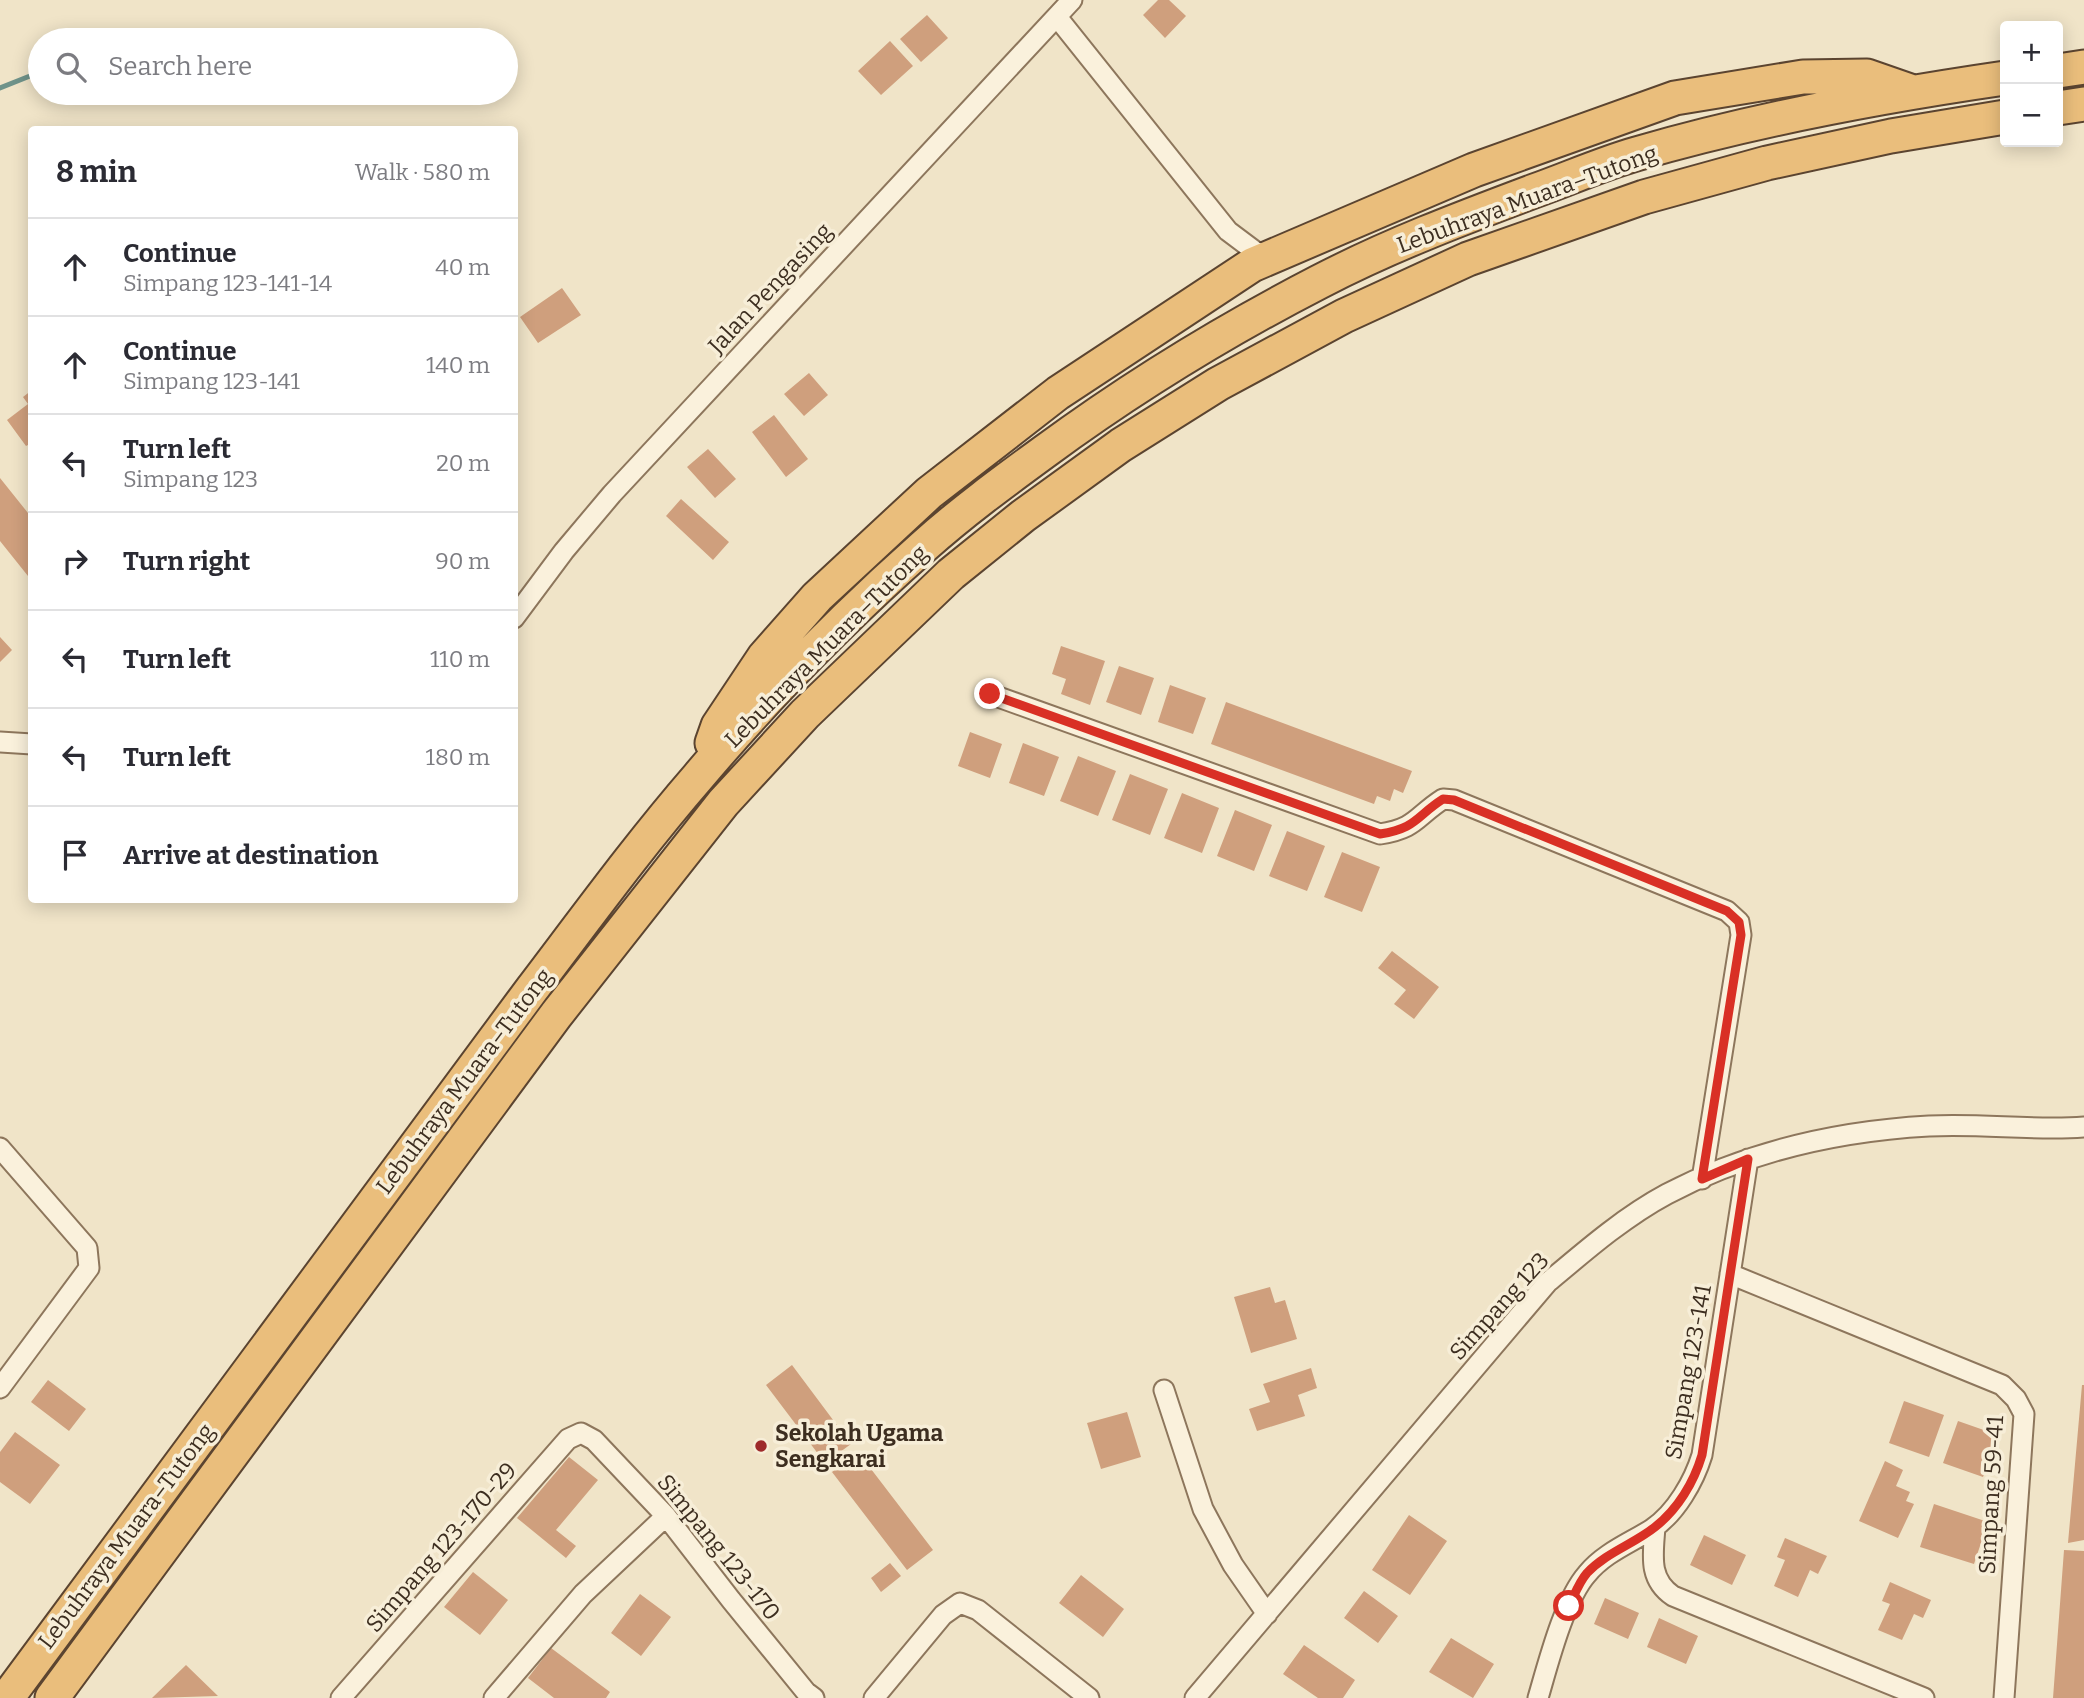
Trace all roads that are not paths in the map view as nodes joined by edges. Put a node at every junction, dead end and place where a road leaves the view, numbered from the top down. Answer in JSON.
{"nodes":[{"id":1,"x":1072,"y":0,"type":"edge"},
{"id":2,"x":1057,"y":17,"type":"junction"},
{"id":3,"x":2084,"y":67,"type":"edge"},
{"id":4,"x":2063,"y":70,"type":"edge"},
{"id":5,"x":2000,"y":79,"type":"edge"},
{"id":6,"x":1913,"y":92,"type":"junction"},
{"id":7,"x":2084,"y":104,"type":"edge"},
{"id":8,"x":2063,"y":107,"type":"edge"},
{"id":9,"x":2000,"y":118,"type":"edge"},
{"id":10,"x":1228,"y":231,"type":"junction"},
{"id":11,"x":1274,"y":255,"type":"junction"},
{"id":12,"x":1232,"y":278,"type":"junction"},
{"id":13,"x":518,"y":613,"type":"edge"},
{"id":14,"x":990,"y":694,"type":"dead end"},
{"id":15,"x":0,"y":742,"type":"edge"},
{"id":16,"x":28,"y":744,"type":"edge"},
{"id":17,"x":705,"y":769,"type":"junction"},
{"id":18,"x":2082,"y":1128,"type":"edge"},
{"id":19,"x":0,"y":1148,"type":"edge"},
{"id":20,"x":1748,"y":1159,"type":"junction"},
{"id":21,"x":1702,"y":1179,"type":"junction"},
{"id":22,"x":1730,"y":1274,"type":"junction"},
{"id":23,"x":0,"y":1388,"type":"edge"},
{"id":24,"x":1164,"y":1390,"type":"dead end"},
{"id":25,"x":581,"y":1433,"type":"joint"},
{"id":26,"x":666,"y":1516,"type":"junction"},
{"id":27,"x":1655,"y":1527,"type":"junction"},
{"id":28,"x":1267,"y":1614,"type":"junction"},
{"id":29,"x":7,"y":1698,"type":"edge"},
{"id":30,"x":52,"y":1698,"type":"edge"},
{"id":31,"x":341,"y":1698,"type":"edge"},
{"id":32,"x":494,"y":1698,"type":"edge"},
{"id":33,"x":814,"y":1698,"type":"edge"},
{"id":34,"x":874,"y":1698,"type":"edge"},
{"id":35,"x":1089,"y":1698,"type":"edge"},
{"id":36,"x":1195,"y":1698,"type":"edge"},
{"id":37,"x":1538,"y":1698,"type":"edge"},
{"id":38,"x":1924,"y":1698,"type":"edge"},
{"id":39,"x":2004,"y":1698,"type":"edge"}],
"edges":[{"from":1,"to":2,"type":"street","name":"Jalan Pengasing"},
{"from":2,"to":10,"type":"street"},
{"from":2,"to":13,"type":"street","name":"Jalan Pengasing"},
{"from":3,"to":4,"type":"highway"},
{"from":5,"to":6,"type":"highway","name":"Lebuhraya Muara–Tutong"},
{"from":6,"to":11,"type":"highway"},
{"from":6,"to":17,"type":"highway","name":"Lebuhraya Muara–Tutong"},
{"from":7,"to":8,"type":"highway"},
{"from":9,"to":30,"type":"highway","name":"Lebuhraya Muara–Tutong"},
{"from":10,"to":11,"type":"street"},
{"from":10,"to":12,"type":"street"},
{"from":11,"to":12,"type":"highway"},
{"from":12,"to":17,"type":"highway"},
{"from":14,"to":21,"type":"street"},
{"from":15,"to":16,"type":"street"},
{"from":17,"to":29,"type":"highway","name":"Lebuhraya Muara–Tutong"},
{"from":18,"to":20,"type":"street","name":"Simpang 123"},
{"from":19,"to":23,"type":"street"},
{"from":20,"to":21,"type":"street","name":"Simpang 123"},
{"from":20,"to":22,"type":"street","name":"Simpang 123-141"},
{"from":21,"to":28,"type":"street","name":"Simpang 123"},
{"from":22,"to":27,"type":"street","name":"Simpang 123-141"},
{"from":22,"to":39,"type":"street","name":"Simpang 59-41"},
{"from":24,"to":28,"type":"street"},
{"from":25,"to":26,"type":"street","name":"Simpang 123-170"},
{"from":25,"to":31,"type":"street","name":"Simpang 123-170-29"},
{"from":26,"to":32,"type":"street"},
{"from":26,"to":33,"type":"street","name":"Simpang 123-170"},
{"from":27,"to":37,"type":"street","name":"Simpang 123-141"},
{"from":27,"to":38,"type":"street"},
{"from":28,"to":36,"type":"street","name":"Simpang 123"},
{"from":34,"to":35,"type":"street"}]}
